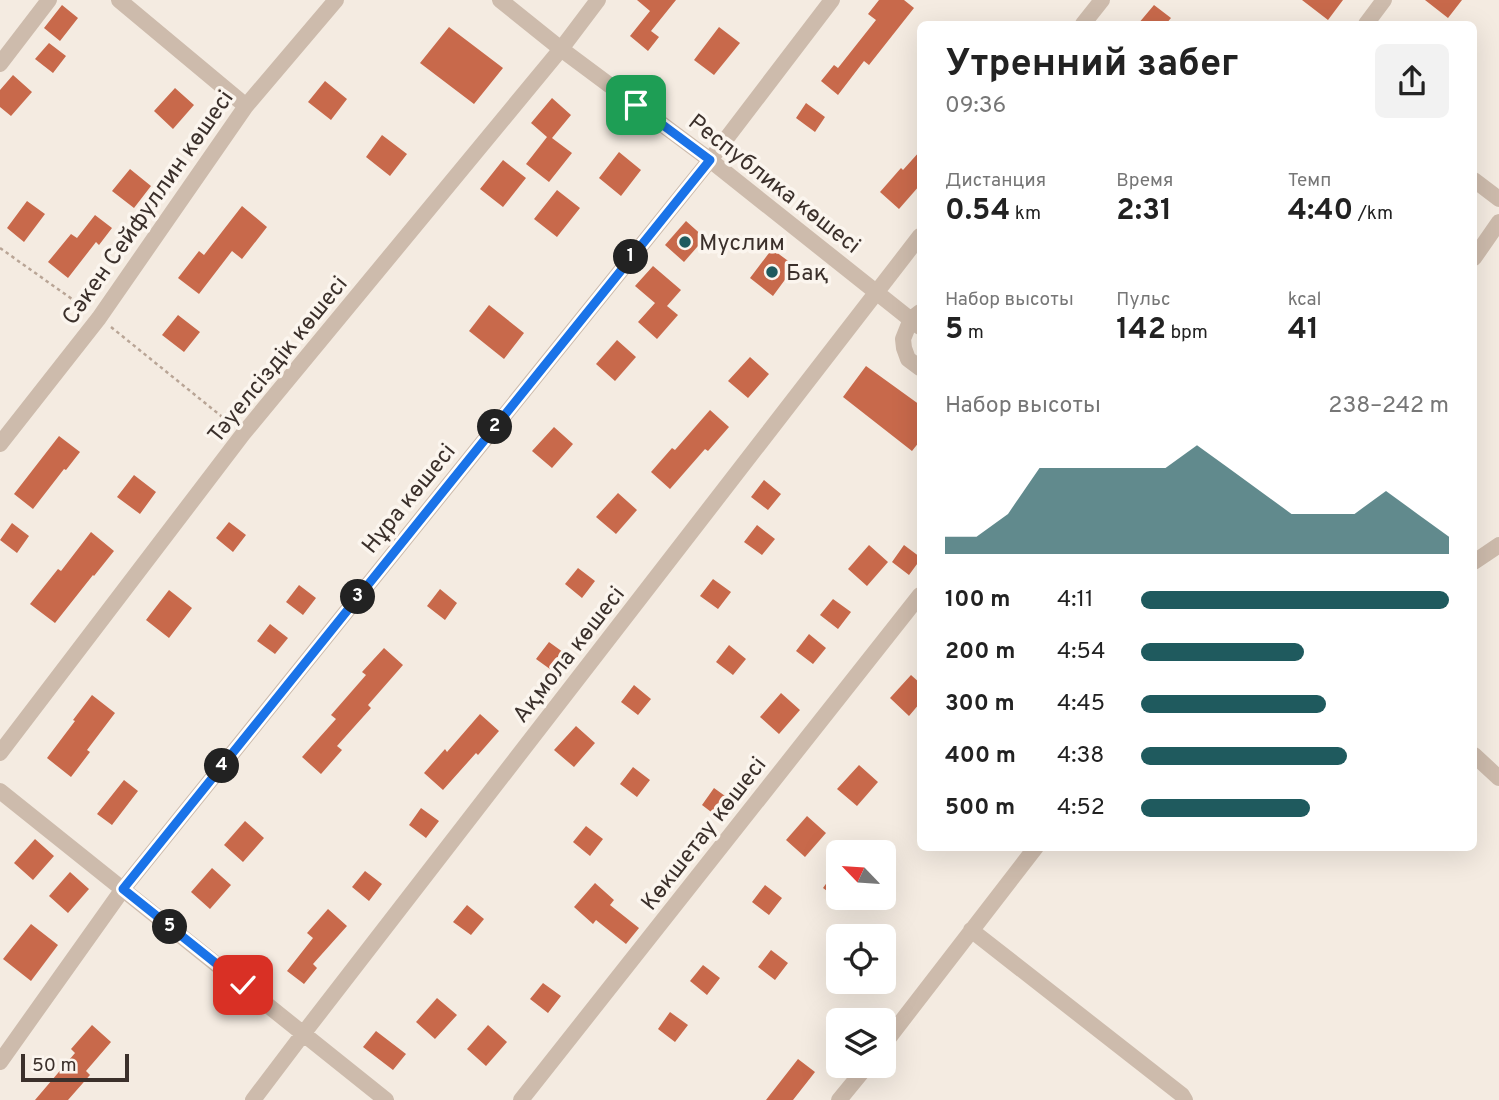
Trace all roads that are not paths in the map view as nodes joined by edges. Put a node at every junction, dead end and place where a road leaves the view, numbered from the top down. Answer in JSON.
{"nodes":[{"id":1,"x":49,"y":0,"type":"edge"},
{"id":2,"x":119,"y":0,"type":"edge"},
{"id":3,"x":336,"y":0,"type":"edge"},
{"id":4,"x":500,"y":0,"type":"edge"},
{"id":5,"x":598,"y":0,"type":"edge"},
{"id":6,"x":832,"y":0,"type":"edge"},
{"id":7,"x":1102,"y":0,"type":"edge"},
{"id":8,"x":1384,"y":0,"type":"edge"},
{"id":9,"x":1085,"y":21,"type":"edge"},
{"id":10,"x":1368,"y":21,"type":"edge"},
{"id":11,"x":561,"y":49,"type":"junction"},
{"id":12,"x":0,"y":64,"type":"edge"},
{"id":13,"x":246,"y":106,"type":"junction"},
{"id":14,"x":710,"y":160,"type":"junction"},
{"id":15,"x":1477,"y":182,"type":"edge"},
{"id":16,"x":1499,"y":199,"type":"edge"},
{"id":17,"x":1499,"y":222,"type":"edge"},
{"id":18,"x":917,"y":240,"type":"edge"},
{"id":19,"x":1477,"y":254,"type":"edge"},
{"id":20,"x":878,"y":292,"type":"junction"},
{"id":21,"x":917,"y":319,"type":"edge"},
{"id":22,"x":917,"y":366,"type":"edge"},
{"id":23,"x":0,"y":444,"type":"edge"},
{"id":24,"x":1499,"y":545,"type":"edge"},
{"id":25,"x":1477,"y":560,"type":"edge"},
{"id":26,"x":917,"y":599,"type":"edge"},
{"id":27,"x":0,"y":754,"type":"edge"},
{"id":28,"x":1477,"y":758,"type":"edge"},
{"id":29,"x":1499,"y":778,"type":"edge"},
{"id":30,"x":0,"y":791,"type":"edge"},
{"id":31,"x":1033,"y":851,"type":"edge"},
{"id":32,"x":123,"y":889,"type":"junction"},
{"id":33,"x":971,"y":930,"type":"junction"},
{"id":34,"x":896,"y":1029,"type":"edge"},
{"id":35,"x":303,"y":1034,"type":"junction"},
{"id":36,"x":0,"y":1062,"type":"edge"},
{"id":37,"x":857,"y":1078,"type":"edge"},
{"id":38,"x":1181,"y":1098,"type":"edge"},
{"id":39,"x":253,"y":1100,"type":"edge"},
{"id":40,"x":386,"y":1100,"type":"edge"},
{"id":41,"x":521,"y":1100,"type":"edge"},
{"id":42,"x":839,"y":1100,"type":"edge"}],
"edges":[{"from":1,"to":12,"type":"street"},
{"from":2,"to":13,"type":"street"},
{"from":3,"to":13,"type":"street","name":"Сәкен Сейфуллин көшесі"},
{"from":4,"to":11,"type":"street","name":"Республика көшесі"},
{"from":5,"to":11,"type":"street","name":"Тәуелсіздік көшесі"},
{"from":6,"to":14,"type":"street","name":"Нұра көшесі"},
{"from":7,"to":9,"type":"street"},
{"from":8,"to":10,"type":"street"},
{"from":11,"to":14,"type":"street","name":"Республика көшесі"},
{"from":11,"to":27,"type":"street","name":"Тәуелсіздік көшесі"},
{"from":13,"to":23,"type":"street","name":"Сәкен Сейфуллин көшесі"},
{"from":14,"to":20,"type":"street","name":"Республика көшесі"},
{"from":14,"to":32,"type":"street","name":"Нұра көшесі"},
{"from":15,"to":16,"type":"street"},
{"from":17,"to":19,"type":"street"},
{"from":18,"to":20,"type":"street","name":"Ақмола көшесі"},
{"from":20,"to":21,"type":"street","name":"Республика көшесі"},
{"from":20,"to":35,"type":"street","name":"Ақмола көшесі"},
{"from":21,"to":22,"type":"street"},
{"from":24,"to":25,"type":"street"},
{"from":26,"to":41,"type":"street","name":"Көкшетау көшесі"},
{"from":28,"to":29,"type":"street"},
{"from":30,"to":32,"type":"street"},
{"from":31,"to":33,"type":"street"},
{"from":32,"to":35,"type":"street"},
{"from":32,"to":36,"type":"street","name":"Нұра көшесі"},
{"from":33,"to":34,"type":"street"},
{"from":33,"to":38,"type":"street"},
{"from":35,"to":39,"type":"street","name":"Ақмола көшесі"},
{"from":35,"to":40,"type":"street"},
{"from":37,"to":42,"type":"street"}]}
